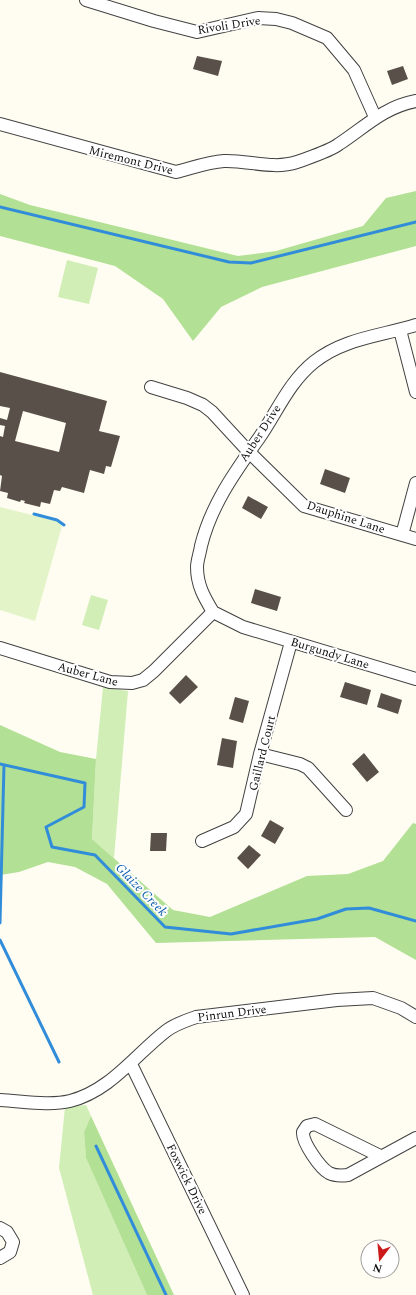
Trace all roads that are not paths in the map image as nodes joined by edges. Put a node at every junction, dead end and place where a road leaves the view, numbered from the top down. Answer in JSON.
{"nodes":[{"id":1,"x":86,"y":0,"type":"edge"},
{"id":2,"x":416,"y":101,"type":"edge"},
{"id":3,"x":376,"y":117,"type":"junction"},
{"id":4,"x":0,"y":124,"type":"edge"},
{"id":5,"x":416,"y":325,"type":"edge"},
{"id":6,"x":400,"y":330,"type":"junction"},
{"id":7,"x":150,"y":387,"type":"dead end"},
{"id":8,"x":416,"y":392,"type":"edge"},
{"id":9,"x":248,"y":451,"type":"junction"},
{"id":10,"x":416,"y":483,"type":"edge"},
{"id":11,"x":402,"y":535,"type":"junction"},
{"id":12,"x":416,"y":539,"type":"edge"},
{"id":13,"x":213,"y":612,"type":"junction"},
{"id":14,"x":291,"y":642,"type":"junction"},
{"id":15,"x":0,"y":648,"type":"edge"},
{"id":16,"x":416,"y":679,"type":"edge"},
{"id":17,"x":260,"y":754,"type":"junction"},
{"id":18,"x":346,"y":810,"type":"dead end"},
{"id":19,"x":202,"y":841,"type":"dead end"},
{"id":20,"x":416,"y":1017,"type":"edge"},
{"id":21,"x":131,"y":1064,"type":"junction"},
{"id":22,"x":0,"y":1100,"type":"edge"},
{"id":23,"x":416,"y":1138,"type":"edge"},
{"id":24,"x":380,"y":1156,"type":"junction"},
{"id":25,"x":0,"y":1228,"type":"edge"},
{"id":26,"x":0,"y":1258,"type":"edge"},
{"id":27,"x":243,"y":1295,"type":"edge"}],
"edges":[{"from":1,"to":3,"type":"street","name":"Rivoli Drive"},
{"from":2,"to":3,"type":"street","name":"Miremont Drive"},
{"from":3,"to":4,"type":"street","name":"Miremont Drive"},
{"from":5,"to":6,"type":"street","name":"Auber Drive"},
{"from":6,"to":8,"type":"street"},
{"from":6,"to":9,"type":"street","name":"Auber Drive"},
{"from":7,"to":9,"type":"street","name":"Dauphine Lane"},
{"from":9,"to":11,"type":"street","name":"Dauphine Lane"},
{"from":9,"to":13,"type":"street","name":"Auber Drive"},
{"from":10,"to":11,"type":"street"},
{"from":11,"to":12,"type":"street","name":"Dauphine Lane"},
{"from":13,"to":14,"type":"street","name":"Burgundy Lane"},
{"from":13,"to":15,"type":"street","name":"Auber Lane"},
{"from":14,"to":16,"type":"street","name":"Burgundy Lane"},
{"from":14,"to":17,"type":"street","name":"Gaillard Court"},
{"from":17,"to":18,"type":"street"},
{"from":17,"to":19,"type":"street","name":"Gaillard Court"},
{"from":20,"to":21,"type":"street","name":"Pinrun Drive"},
{"from":21,"to":22,"type":"street","name":"Pinrun Drive"},
{"from":21,"to":27,"type":"street","name":"Foxwick Drive"},
{"from":23,"to":24,"type":"street"},
{"from":24,"to":24,"type":"street"},
{"from":25,"to":26,"type":"street"}]}
